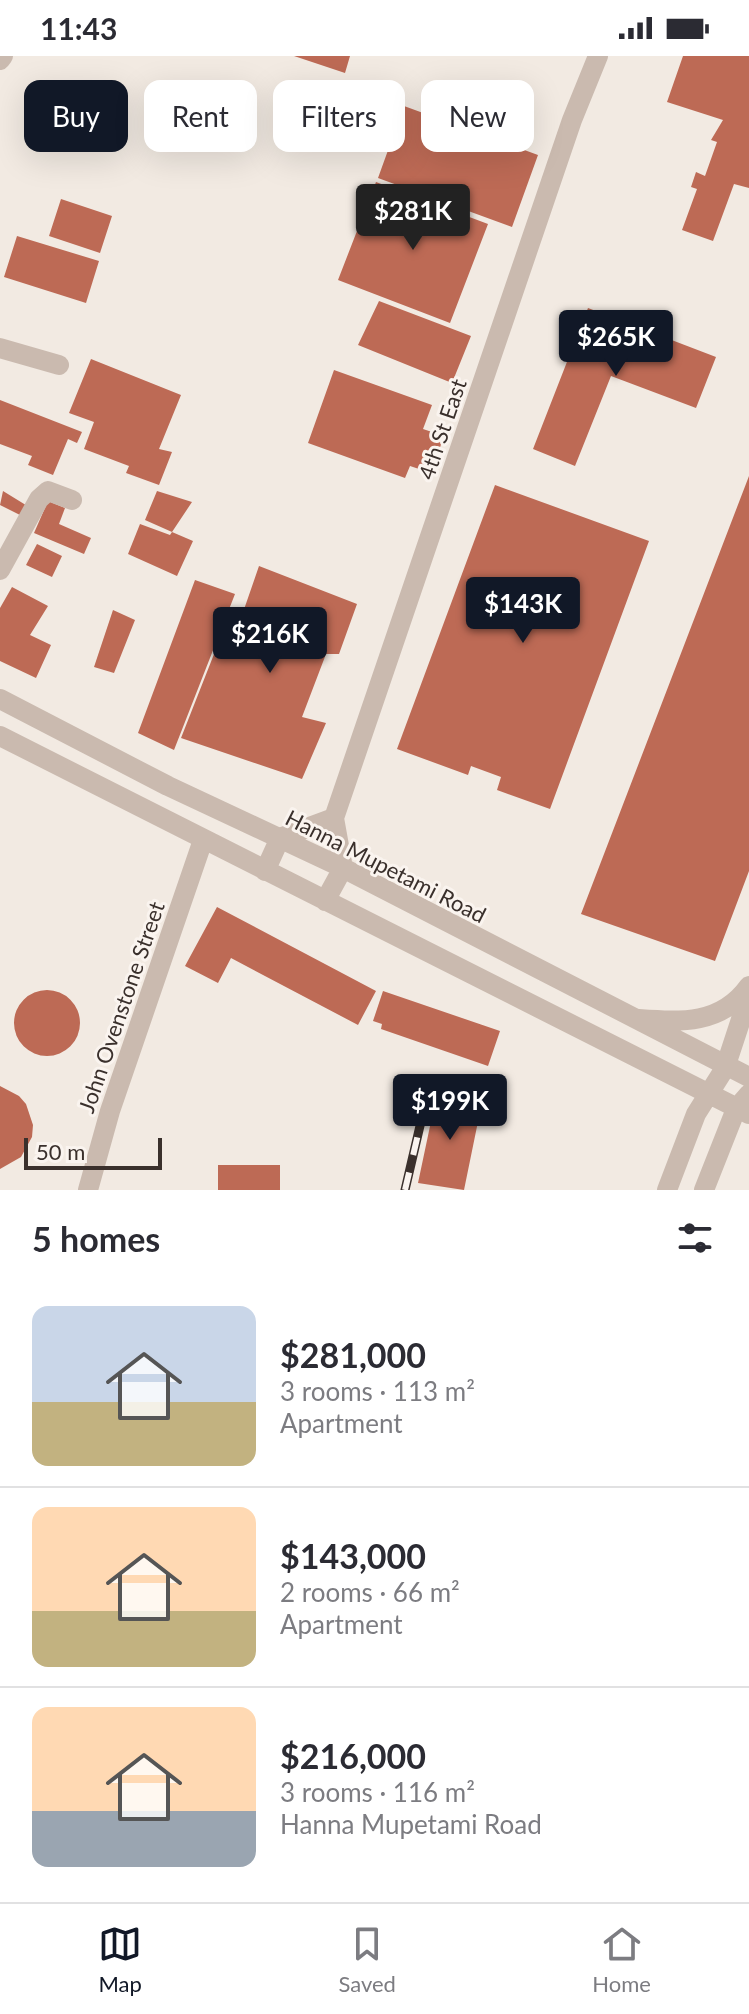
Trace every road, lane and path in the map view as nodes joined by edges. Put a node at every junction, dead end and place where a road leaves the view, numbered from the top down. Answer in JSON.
{"nodes":[{"id":1,"x":598,"y":56,"type":"edge"},
{"id":2,"x":0,"y":348,"type":"edge"},
{"id":3,"x":59,"y":365,"type":"dead end"},
{"id":4,"x":72,"y":500,"type":"dead end"},
{"id":5,"x":0,"y":570,"type":"edge"},
{"id":6,"x":0,"y":699,"type":"edge"},
{"id":7,"x":0,"y":736,"type":"edge"},
{"id":8,"x":168,"y":786,"type":"junction"},
{"id":9,"x":155,"y":814,"type":"junction"},
{"id":10,"x":334,"y":818,"type":"junction"},
{"id":11,"x":280,"y":838,"type":"junction"},
{"id":12,"x":203,"y":840,"type":"junction"},
{"id":13,"x":343,"y":868,"type":"junction"},
{"id":14,"x":265,"y":871,"type":"junction"},
{"id":15,"x":325,"y":901,"type":"junction"},
{"id":16,"x":749,"y":986,"type":"edge"},
{"id":17,"x":749,"y":995,"type":"edge"},
{"id":18,"x":630,"y":1018,"type":"junction"},
{"id":19,"x":725,"y":1068,"type":"junction"},
{"id":20,"x":749,"y":1077,"type":"edge"},
{"id":21,"x":707,"y":1096,"type":"junction"},
{"id":22,"x":745,"y":1106,"type":"edge"},
{"id":23,"x":88,"y":1190,"type":"edge"},
{"id":24,"x":667,"y":1190,"type":"edge"},
{"id":25,"x":704,"y":1190,"type":"edge"}],
"edges":[{"from":1,"to":10,"type":"street","name":"4th St East"},
{"from":2,"to":3,"type":"street"},
{"from":4,"to":5,"type":"street"},
{"from":6,"to":8,"type":"street","name":"Hanna Mupetami Road"},
{"from":7,"to":9,"type":"street"},
{"from":8,"to":9,"type":"street"},
{"from":8,"to":11,"type":"street","name":"Hanna Mupetami Road"},
{"from":9,"to":12,"type":"street"},
{"from":10,"to":11,"type":"street"},
{"from":10,"to":13,"type":"street","name":"4th St East"},
{"from":11,"to":13,"type":"street","name":"Hanna Mupetami Road"},
{"from":11,"to":14,"type":"street"},
{"from":12,"to":14,"type":"street"},
{"from":12,"to":23,"type":"street","name":"John Ovenstone Street"},
{"from":13,"to":15,"type":"street"},
{"from":13,"to":18,"type":"street","name":"Hanna Mupetami Road"},
{"from":14,"to":15,"type":"street"},
{"from":15,"to":21,"type":"street"},
{"from":16,"to":18,"type":"street"},
{"from":17,"to":19,"type":"street"},
{"from":18,"to":19,"type":"street","name":"Hanna Mupetami Road"},
{"from":19,"to":20,"type":"street","name":"Hanna Mupetami Road"},
{"from":19,"to":21,"type":"street"},
{"from":21,"to":22,"type":"street"},
{"from":21,"to":24,"type":"street"},
{"from":22,"to":25,"type":"street"}]}
